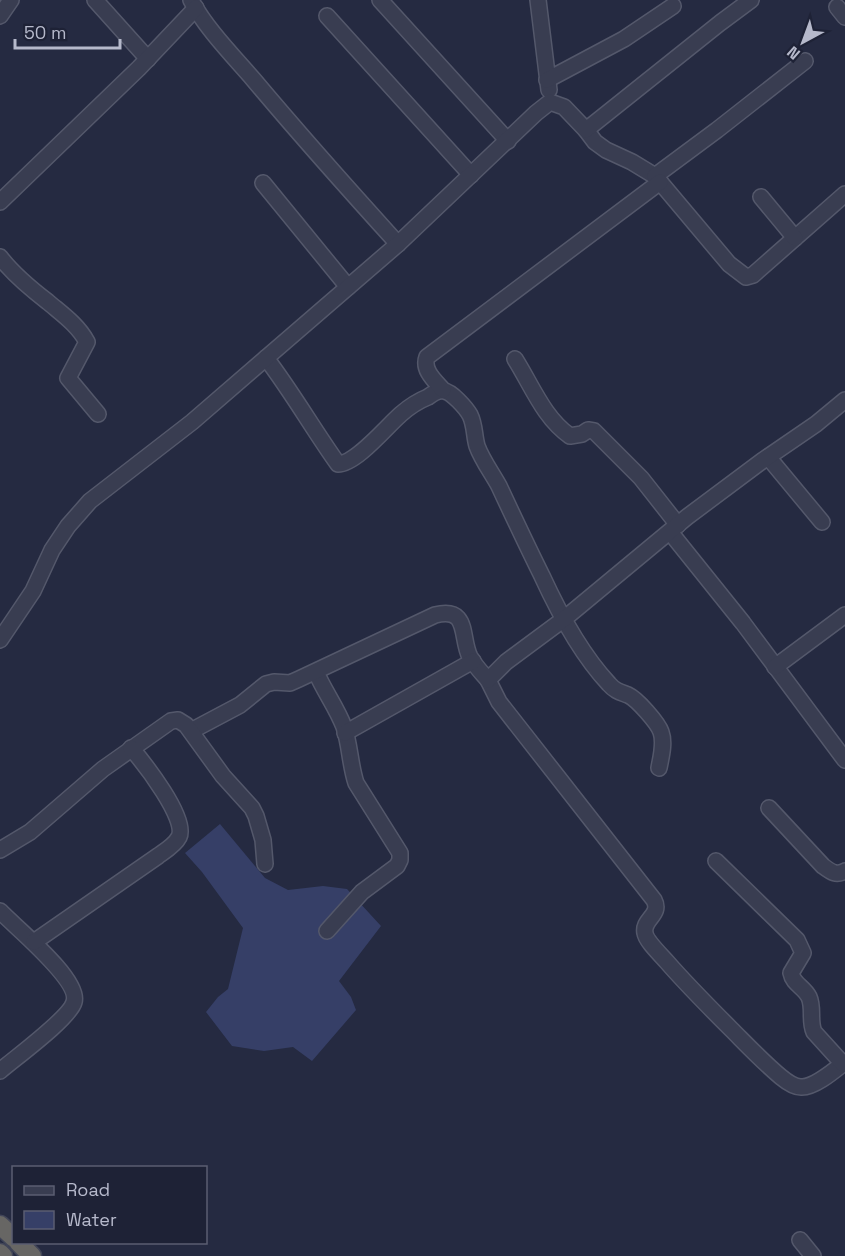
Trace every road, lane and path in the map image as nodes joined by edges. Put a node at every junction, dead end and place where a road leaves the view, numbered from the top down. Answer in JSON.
{"nodes":[{"id":1,"x":11,"y":0,"type":"edge"},
{"id":2,"x":95,"y":0,"type":"edge"},
{"id":3,"x":380,"y":0,"type":"edge"},
{"id":4,"x":538,"y":0,"type":"edge"},
{"id":5,"x":751,"y":0,"type":"edge"},
{"id":6,"x":194,"y":4,"type":"edge"},
{"id":7,"x":672,"y":6,"type":"dead end"},
{"id":8,"x":0,"y":16,"type":"edge"},
{"id":9,"x":327,"y":16,"type":"dead end"},
{"id":10,"x":148,"y":59,"type":"junction"},
{"id":11,"x":805,"y":61,"type":"dead end"},
{"id":12,"x":547,"y":80,"type":"junction"},
{"id":13,"x":550,"y":102,"type":"junction"},
{"id":14,"x":586,"y":130,"type":"junction"},
{"id":15,"x":508,"y":141,"type":"junction"},
{"id":16,"x":471,"y":176,"type":"junction"},
{"id":17,"x":657,"y":179,"type":"junction"},
{"id":18,"x":263,"y":183,"type":"dead end"},
{"id":19,"x":845,"y":194,"type":"edge"},
{"id":20,"x":761,"y":196,"type":"dead end"},
{"id":21,"x":0,"y":202,"type":"edge"},
{"id":22,"x":795,"y":238,"type":"junction"},
{"id":23,"x":398,"y":244,"type":"junction"},
{"id":24,"x":0,"y":257,"type":"edge"},
{"id":25,"x":348,"y":287,"type":"junction"},
{"id":26,"x":266,"y":358,"type":"junction"},
{"id":27,"x":516,"y":360,"type":"dead end"},
{"id":28,"x":443,"y":390,"type":"junction"},
{"id":29,"x":845,"y":400,"type":"edge"},
{"id":30,"x":98,"y":414,"type":"dead end"},
{"id":31,"x":768,"y":457,"type":"junction"},
{"id":32,"x":822,"y":522,"type":"dead end"},
{"id":33,"x":674,"y":528,"type":"junction"},
{"id":34,"x":845,"y":615,"type":"edge"},
{"id":35,"x":564,"y":619,"type":"junction"},
{"id":36,"x":0,"y":640,"type":"edge"},
{"id":37,"x":473,"y":661,"type":"junction"},
{"id":38,"x":775,"y":667,"type":"junction"},
{"id":39,"x":316,"y":672,"type":"junction"},
{"id":40,"x":488,"y":680,"type":"junction"},
{"id":41,"x":191,"y":731,"type":"junction"},
{"id":42,"x":345,"y":733,"type":"junction"},
{"id":43,"x":131,"y":748,"type":"junction"},
{"id":44,"x":845,"y":760,"type":"edge"},
{"id":45,"x":659,"y":768,"type":"dead end"},
{"id":46,"x":769,"y":808,"type":"dead end"},
{"id":47,"x":0,"y":850,"type":"edge"},
{"id":48,"x":716,"y":861,"type":"dead end"},
{"id":49,"x":265,"y":864,"type":"dead end"},
{"id":50,"x":845,"y":871,"type":"edge"},
{"id":51,"x":0,"y":911,"type":"edge"},
{"id":52,"x":327,"y":931,"type":"dead end"},
{"id":53,"x":34,"y":942,"type":"junction"},
{"id":54,"x":844,"y":1063,"type":"edge"},
{"id":55,"x":0,"y":1071,"type":"edge"},
{"id":56,"x":0,"y":1225,"type":"edge"},
{"id":57,"x":12,"y":1236,"type":"edge"},
{"id":58,"x":800,"y":1240,"type":"dead end"},
{"id":59,"x":20,"y":1244,"type":"edge"},
{"id":60,"x":32,"y":1256,"type":"edge"},
{"id":61,"x":813,"y":1256,"type":"edge"}],
"edges":[{"from":1,"to":8,"type":"street"},
{"from":2,"to":10,"type":"street"},
{"from":3,"to":15,"type":"street"},
{"from":4,"to":12,"type":"street"},
{"from":5,"to":14,"type":"street"},
{"from":6,"to":10,"type":"street"},
{"from":6,"to":23,"type":"street"},
{"from":7,"to":12,"type":"street"},
{"from":9,"to":16,"type":"street"},
{"from":10,"to":21,"type":"street"},
{"from":11,"to":17,"type":"street"},
{"from":12,"to":13,"type":"street"},
{"from":13,"to":14,"type":"street"},
{"from":13,"to":15,"type":"street"},
{"from":14,"to":17,"type":"street"},
{"from":15,"to":16,"type":"street"},
{"from":16,"to":23,"type":"street"},
{"from":17,"to":22,"type":"street"},
{"from":17,"to":28,"type":"street"},
{"from":18,"to":25,"type":"street"},
{"from":19,"to":22,"type":"street"},
{"from":20,"to":22,"type":"street"},
{"from":23,"to":25,"type":"street"},
{"from":24,"to":30,"type":"street"},
{"from":25,"to":26,"type":"street"},
{"from":26,"to":28,"type":"street"},
{"from":26,"to":36,"type":"street"},
{"from":27,"to":33,"type":"street"},
{"from":28,"to":35,"type":"street"},
{"from":29,"to":31,"type":"street"},
{"from":31,"to":32,"type":"street"},
{"from":31,"to":33,"type":"street"},
{"from":33,"to":35,"type":"street"},
{"from":33,"to":38,"type":"street"},
{"from":34,"to":38,"type":"street"},
{"from":35,"to":40,"type":"street"},
{"from":35,"to":45,"type":"street"},
{"from":37,"to":39,"type":"street"},
{"from":37,"to":40,"type":"street"},
{"from":37,"to":42,"type":"street"},
{"from":38,"to":44,"type":"street"},
{"from":39,"to":41,"type":"street"},
{"from":39,"to":42,"type":"street"},
{"from":40,"to":54,"type":"street"},
{"from":41,"to":43,"type":"street"},
{"from":41,"to":49,"type":"street"},
{"from":42,"to":52,"type":"street"},
{"from":43,"to":47,"type":"street"},
{"from":43,"to":53,"type":"street"},
{"from":46,"to":50,"type":"street"},
{"from":48,"to":54,"type":"street"},
{"from":51,"to":53,"type":"street"},
{"from":53,"to":55,"type":"street"},
{"from":56,"to":57,"type":"highway"},
{"from":58,"to":61,"type":"street"},
{"from":59,"to":60,"type":"highway"}]}
